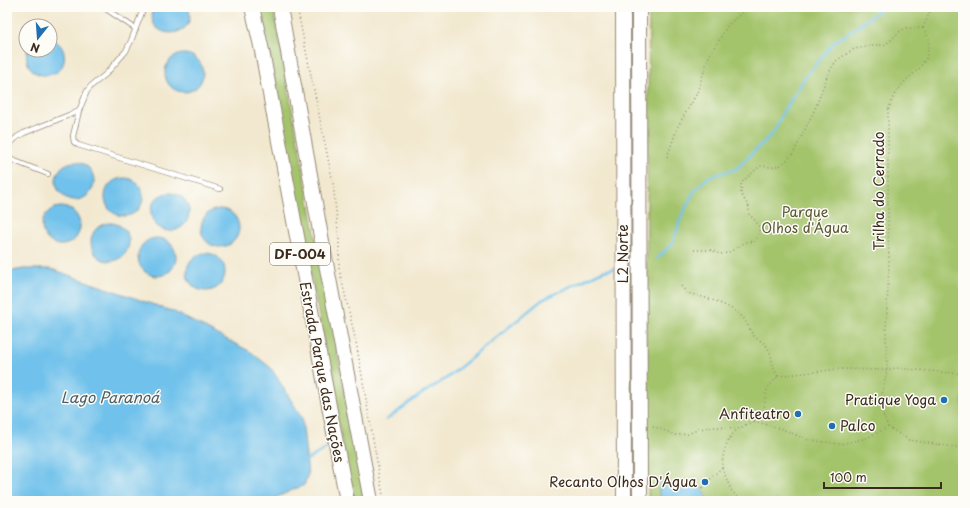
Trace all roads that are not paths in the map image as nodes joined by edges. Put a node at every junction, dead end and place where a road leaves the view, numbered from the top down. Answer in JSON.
{"nodes":[{"id":1,"x":104,"y":7,"type":"edge"},
{"id":2,"x":144,"y":7,"type":"edge"},
{"id":3,"x":252,"y":7,"type":"edge"},
{"id":4,"x":280,"y":7,"type":"edge"},
{"id":5,"x":623,"y":7,"type":"edge"},
{"id":6,"x":639,"y":7,"type":"edge"},
{"id":7,"x":136,"y":29,"type":"junction"},
{"id":8,"x":79,"y":111,"type":"junction"},
{"id":9,"x":7,"y":147,"type":"edge"},
{"id":10,"x":7,"y":158,"type":"edge"},
{"id":11,"x":48,"y":174,"type":"dead end"},
{"id":12,"x":220,"y":189,"type":"dead end"},
{"id":13,"x":347,"y":501,"type":"edge"},
{"id":14,"x":371,"y":501,"type":"edge"},
{"id":15,"x":624,"y":501,"type":"edge"},
{"id":16,"x":640,"y":501,"type":"edge"}],
"edges":[{"from":1,"to":7,"type":"lane"},
{"from":2,"to":7,"type":"lane"},
{"from":3,"to":13,"type":"main road","name":"Estrada Parque das Nações","number":"DF-004"},
{"from":4,"to":14,"type":"main road","name":"Estrada Parque das Nações","number":"DF-004"},
{"from":5,"to":15,"type":"main road","name":"L2 Norte"},
{"from":6,"to":16,"type":"main road","name":"L2 Norte"},
{"from":7,"to":8,"type":"lane"},
{"from":8,"to":9,"type":"lane"},
{"from":8,"to":12,"type":"lane"},
{"from":10,"to":11,"type":"lane"}]}
